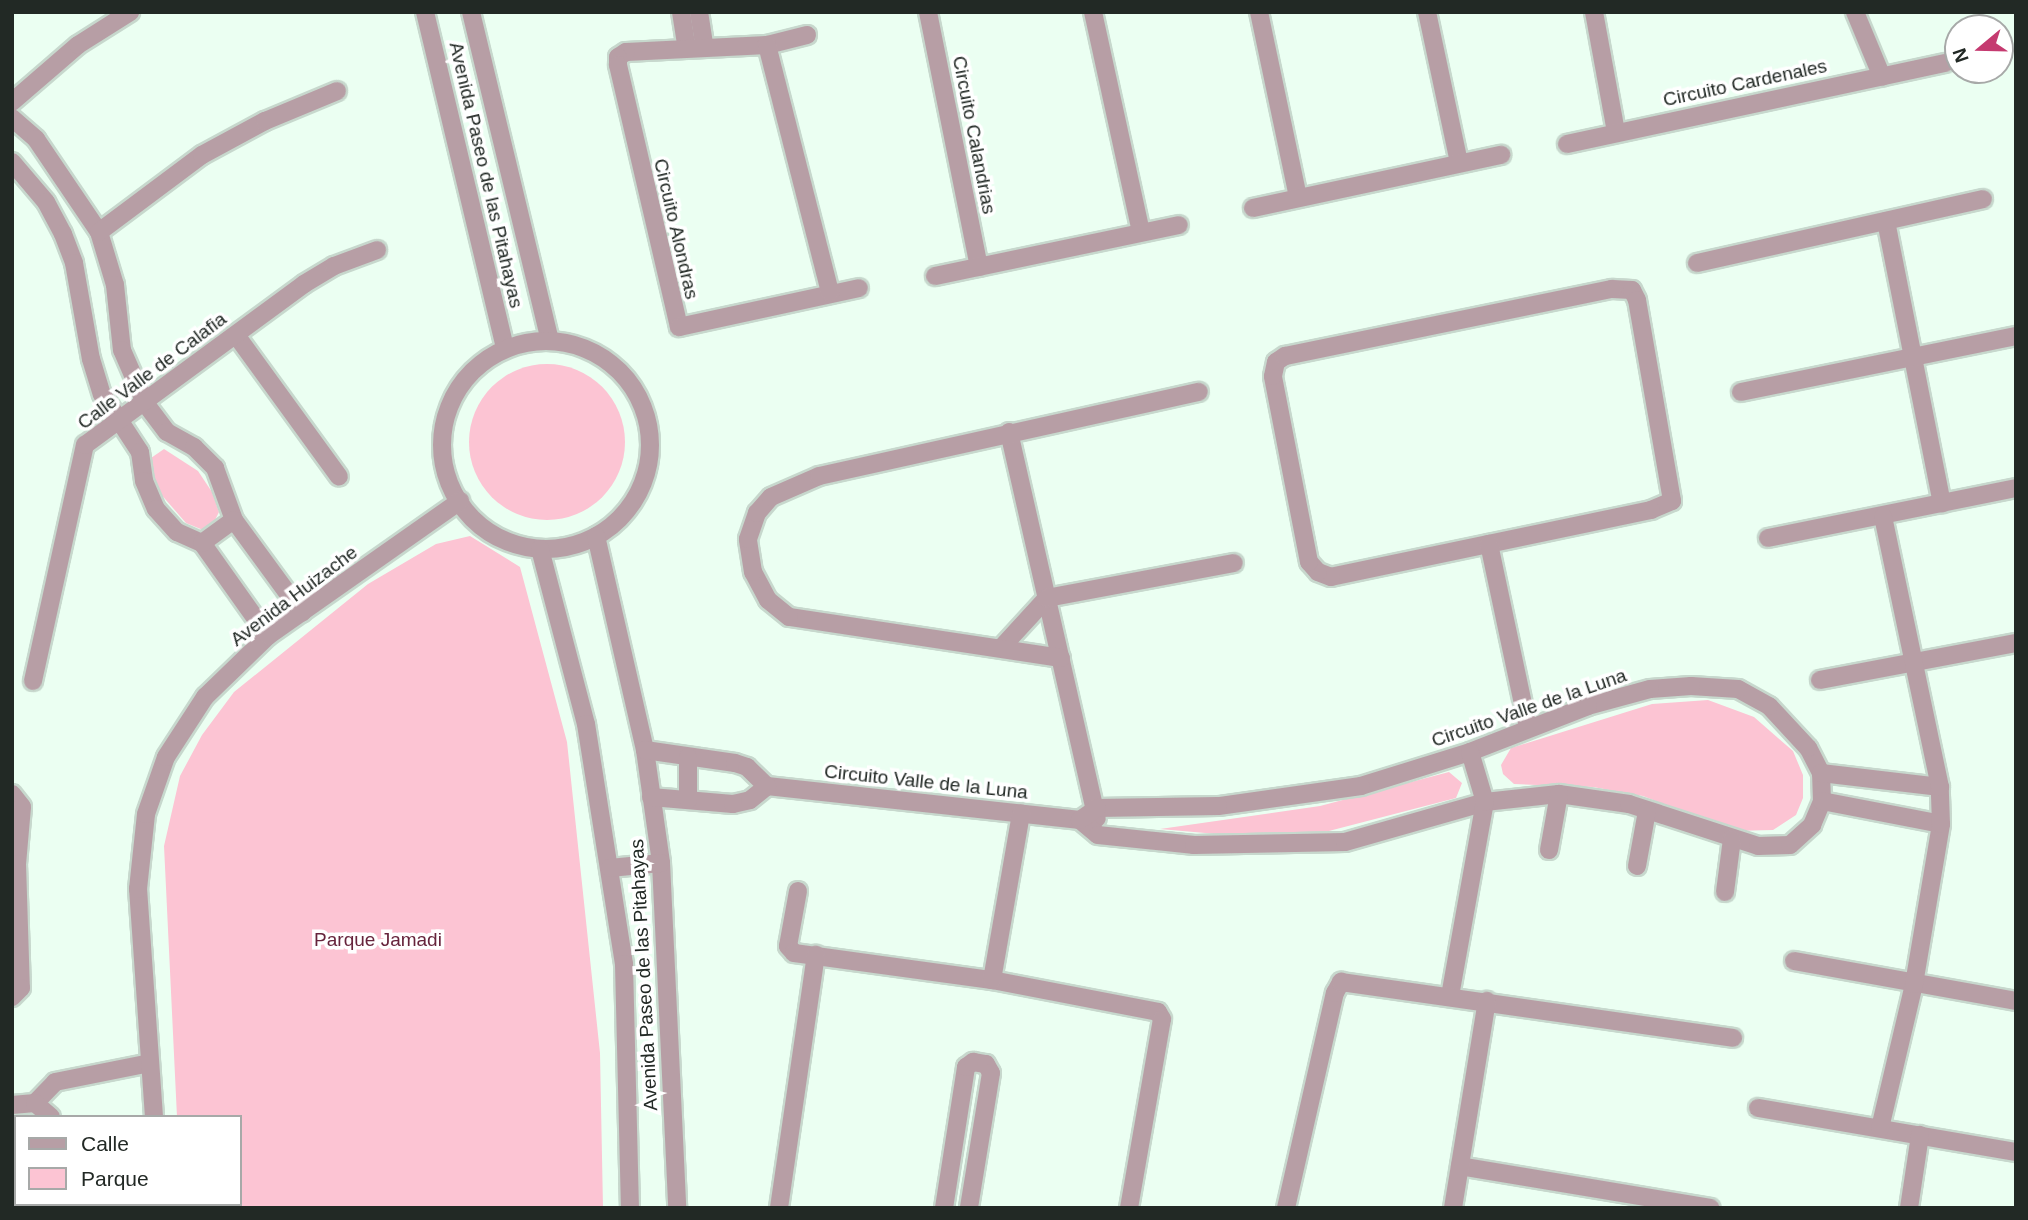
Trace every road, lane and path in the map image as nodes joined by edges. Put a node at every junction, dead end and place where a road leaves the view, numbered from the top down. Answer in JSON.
{"nodes":[{"id":1,"x":130,"y":12,"type":"edge"},
{"id":2,"x":425,"y":12,"type":"edge"},
{"id":3,"x":471,"y":12,"type":"edge"},
{"id":4,"x":681,"y":12,"type":"edge"},
{"id":5,"x":699,"y":12,"type":"edge"},
{"id":6,"x":928,"y":12,"type":"edge"},
{"id":7,"x":1093,"y":12,"type":"edge"},
{"id":8,"x":1259,"y":12,"type":"edge"},
{"id":9,"x":1427,"y":12,"type":"edge"},
{"id":10,"x":1594,"y":12,"type":"edge"},
{"id":11,"x":1855,"y":12,"type":"edge"},
{"id":12,"x":807,"y":35,"type":"dead end"},
{"id":13,"x":767,"y":45,"type":"junction"},
{"id":14,"x":696,"y":48,"type":"junction"},
{"id":15,"x":1944,"y":63,"type":"edge"},
{"id":16,"x":1882,"y":76,"type":"junction"},
{"id":17,"x":337,"y":91,"type":"dead end"},
{"id":18,"x":12,"y":102,"type":"edge"},
{"id":19,"x":12,"y":118,"type":"edge"},
{"id":20,"x":1616,"y":132,"type":"junction"},
{"id":21,"x":1567,"y":144,"type":"dead end"},
{"id":22,"x":1501,"y":155,"type":"dead end"},
{"id":23,"x":12,"y":162,"type":"edge"},
{"id":24,"x":1459,"y":162,"type":"junction"},
{"id":25,"x":1298,"y":197,"type":"junction"},
{"id":26,"x":1983,"y":199,"type":"dead end"},
{"id":27,"x":1253,"y":208,"type":"dead end"},
{"id":28,"x":1886,"y":221,"type":"junction"},
{"id":29,"x":1179,"y":225,"type":"dead end"},
{"id":30,"x":99,"y":232,"type":"junction"},
{"id":31,"x":1141,"y":232,"type":"junction"},
{"id":32,"x":377,"y":250,"type":"dead end"},
{"id":33,"x":1698,"y":263,"type":"dead end"},
{"id":34,"x":979,"y":267,"type":"junction"},
{"id":35,"x":935,"y":276,"type":"dead end"},
{"id":36,"x":859,"y":288,"type":"dead end"},
{"id":37,"x":830,"y":292,"type":"junction"},
{"id":38,"x":236,"y":335,"type":"junction"},
{"id":39,"x":2016,"y":335,"type":"edge"},
{"id":40,"x":550,"y":340,"type":"junction"},
{"id":41,"x":505,"y":349,"type":"junction"},
{"id":42,"x":1911,"y":357,"type":"junction"},
{"id":43,"x":1199,"y":392,"type":"dead end"},
{"id":44,"x":1741,"y":392,"type":"dead end"},
{"id":45,"x":145,"y":403,"type":"junction"},
{"id":46,"x":118,"y":419,"type":"junction"},
{"id":47,"x":167,"y":432,"type":"junction"},
{"id":48,"x":1009,"y":432,"type":"junction"},
{"id":49,"x":141,"y":452,"type":"junction"},
{"id":50,"x":339,"y":477,"type":"dead end"},
{"id":51,"x":2016,"y":488,"type":"edge"},
{"id":52,"x":460,"y":500,"type":"junction"},
{"id":53,"x":1942,"y":503,"type":"junction"},
{"id":54,"x":1883,"y":517,"type":"junction"},
{"id":55,"x":234,"y":520,"type":"junction"},
{"id":56,"x":596,"y":536,"type":"junction"},
{"id":57,"x":1768,"y":538,"type":"dead end"},
{"id":58,"x":202,"y":543,"type":"junction"},
{"id":59,"x":1489,"y":544,"type":"junction"},
{"id":60,"x":540,"y":549,"type":"junction"},
{"id":61,"x":1234,"y":563,"type":"dead end"},
{"id":62,"x":1047,"y":598,"type":"junction"},
{"id":63,"x":302,"y":613,"type":"junction"},
{"id":64,"x":268,"y":636,"type":"junction"},
{"id":65,"x":2016,"y":643,"type":"edge"},
{"id":66,"x":1001,"y":648,"type":"junction"},
{"id":67,"x":1061,"y":658,"type":"junction"},
{"id":68,"x":1914,"y":664,"type":"junction"},
{"id":69,"x":1819,"y":680,"type":"dead end"},
{"id":70,"x":33,"y":681,"type":"dead end"},
{"id":71,"x":1528,"y":727,"type":"junction"},
{"id":72,"x":645,"y":750,"type":"junction"},
{"id":73,"x":1470,"y":752,"type":"junction"},
{"id":74,"x":688,"y":757,"type":"junction"},
{"id":75,"x":1821,"y":773,"type":"junction"},
{"id":76,"x":767,"y":786,"type":"junction"},
{"id":77,"x":1940,"y":787,"type":"junction"},
{"id":78,"x":12,"y":794,"type":"edge"},
{"id":79,"x":1559,"y":794,"type":"junction"},
{"id":80,"x":651,"y":797,"type":"junction"},
{"id":81,"x":688,"y":800,"type":"junction"},
{"id":82,"x":1822,"y":801,"type":"junction"},
{"id":83,"x":1485,"y":802,"type":"junction"},
{"id":84,"x":1097,"y":808,"type":"junction"},
{"id":85,"x":1647,"y":811,"type":"junction"},
{"id":86,"x":1021,"y":813,"type":"junction"},
{"id":87,"x":1080,"y":820,"type":"junction"},
{"id":88,"x":1941,"y":824,"type":"junction"},
{"id":89,"x":1098,"y":835,"type":"junction"},
{"id":90,"x":1732,"y":839,"type":"junction"},
{"id":91,"x":1549,"y":850,"type":"dead end"},
{"id":92,"x":661,"y":863,"type":"junction"},
{"id":93,"x":1637,"y":866,"type":"dead end"},
{"id":94,"x":610,"y":868,"type":"junction"},
{"id":95,"x":798,"y":891,"type":"dead end"},
{"id":96,"x":1725,"y":892,"type":"dead end"},
{"id":97,"x":816,"y":955,"type":"junction"},
{"id":98,"x":1794,"y":961,"type":"dead end"},
{"id":99,"x":992,"y":980,"type":"junction"},
{"id":100,"x":1914,"y":984,"type":"junction"},
{"id":101,"x":1450,"y":996,"type":"junction"},
{"id":102,"x":12,"y":997,"type":"edge"},
{"id":103,"x":2016,"y":1001,"type":"edge"},
{"id":104,"x":1487,"y":1002,"type":"junction"},
{"id":105,"x":1733,"y":1038,"type":"dead end"},
{"id":106,"x":150,"y":1063,"type":"junction"},
{"id":107,"x":35,"y":1103,"type":"junction"},
{"id":108,"x":12,"y":1105,"type":"edge"},
{"id":109,"x":1758,"y":1108,"type":"dead end"},
{"id":110,"x":49,"y":1115,"type":"edge"},
{"id":111,"x":154,"y":1115,"type":"edge"},
{"id":112,"x":1880,"y":1128,"type":"junction"},
{"id":113,"x":1920,"y":1135,"type":"junction"},
{"id":114,"x":2016,"y":1152,"type":"edge"},
{"id":115,"x":1460,"y":1166,"type":"junction"},
{"id":116,"x":630,"y":1208,"type":"edge"},
{"id":117,"x":677,"y":1208,"type":"edge"},
{"id":118,"x":779,"y":1208,"type":"edge"},
{"id":119,"x":944,"y":1208,"type":"edge"},
{"id":120,"x":969,"y":1208,"type":"edge"},
{"id":121,"x":1129,"y":1208,"type":"edge"},
{"id":122,"x":1286,"y":1208,"type":"edge"},
{"id":123,"x":1453,"y":1208,"type":"edge"},
{"id":124,"x":1711,"y":1208,"type":"edge"},
{"id":125,"x":1909,"y":1208,"type":"edge"}],
"edges":[{"from":1,"to":18,"type":"street"},
{"from":2,"to":41,"type":"street","name":"Avenida Paseo de las Pitahayas"},
{"from":3,"to":40,"type":"street","name":"Avenida Paseo de las Pitahayas"},
{"from":4,"to":14,"type":"street"},
{"from":5,"to":14,"type":"street"},
{"from":6,"to":34,"type":"street","name":"Circuito Calandrias"},
{"from":7,"to":31,"type":"street"},
{"from":8,"to":25,"type":"street"},
{"from":9,"to":24,"type":"street"},
{"from":10,"to":20,"type":"street"},
{"from":11,"to":16,"type":"street"},
{"from":12,"to":13,"type":"street","name":"Circuito Alondras"},
{"from":13,"to":14,"type":"street","name":"Circuito Alondras"},
{"from":13,"to":37,"type":"street"},
{"from":14,"to":37,"type":"street","name":"Circuito Alondras"},
{"from":15,"to":16,"type":"street","name":"Circuito Cardenales"},
{"from":16,"to":20,"type":"street","name":"Circuito Cardenales"},
{"from":17,"to":30,"type":"street"},
{"from":19,"to":30,"type":"street"},
{"from":20,"to":21,"type":"street","name":"Circuito Cardenales"},
{"from":22,"to":24,"type":"street"},
{"from":23,"to":46,"type":"street"},
{"from":24,"to":25,"type":"street"},
{"from":25,"to":27,"type":"street"},
{"from":26,"to":28,"type":"street"},
{"from":28,"to":33,"type":"street"},
{"from":28,"to":42,"type":"street"},
{"from":29,"to":31,"type":"street"},
{"from":30,"to":45,"type":"street"},
{"from":31,"to":34,"type":"street"},
{"from":32,"to":38,"type":"street","name":"Calle Valle de Calafia"},
{"from":34,"to":35,"type":"street"},
{"from":36,"to":37,"type":"street","name":"Circuito Alondras"},
{"from":38,"to":45,"type":"street","name":"Calle Valle de Calafia"},
{"from":38,"to":50,"type":"street"},
{"from":39,"to":42,"type":"street"},
{"from":40,"to":41,"type":"street"},
{"from":40,"to":56,"type":"street"},
{"from":41,"to":52,"type":"street"},
{"from":42,"to":44,"type":"street"},
{"from":42,"to":53,"type":"street"},
{"from":43,"to":48,"type":"street"},
{"from":45,"to":46,"type":"street","name":"Calle Valle de Calafia"},
{"from":45,"to":47,"type":"street"},
{"from":46,"to":49,"type":"street"},
{"from":46,"to":70,"type":"street","name":"Calle Valle de Calafia"},
{"from":47,"to":49,"type":"street"},
{"from":47,"to":55,"type":"street"},
{"from":48,"to":62,"type":"street"},
{"from":48,"to":66,"type":"street"},
{"from":49,"to":58,"type":"street"},
{"from":51,"to":53,"type":"street"},
{"from":52,"to":60,"type":"street"},
{"from":52,"to":63,"type":"street","name":"Avenida Huizache"},
{"from":53,"to":54,"type":"street"},
{"from":54,"to":57,"type":"street"},
{"from":54,"to":68,"type":"street"},
{"from":55,"to":58,"type":"street"},
{"from":55,"to":63,"type":"street"},
{"from":56,"to":60,"type":"street"},
{"from":56,"to":72,"type":"street","name":"Avenida Paseo de las Pitahayas"},
{"from":58,"to":64,"type":"street"},
{"from":59,"to":59,"type":"street"},
{"from":59,"to":71,"type":"street"},
{"from":60,"to":94,"type":"street","name":"Avenida Paseo de las Pitahayas"},
{"from":61,"to":62,"type":"street"},
{"from":62,"to":66,"type":"street"},
{"from":62,"to":67,"type":"street"},
{"from":63,"to":64,"type":"street","name":"Avenida Huizache"},
{"from":64,"to":106,"type":"street","name":"Avenida Huizache"},
{"from":65,"to":68,"type":"street"},
{"from":66,"to":67,"type":"street"},
{"from":67,"to":84,"type":"street"},
{"from":68,"to":69,"type":"street"},
{"from":68,"to":77,"type":"street"},
{"from":71,"to":73,"type":"street","name":"Circuito Valle de la Luna"},
{"from":71,"to":75,"type":"street","name":"Circuito Valle de la Luna"},
{"from":72,"to":74,"type":"street"},
{"from":72,"to":80,"type":"street","name":"Avenida Paseo de las Pitahayas"},
{"from":73,"to":83,"type":"street"},
{"from":73,"to":84,"type":"street","name":"Circuito Valle de la Luna"},
{"from":74,"to":76,"type":"street"},
{"from":74,"to":81,"type":"street"},
{"from":75,"to":77,"type":"street"},
{"from":75,"to":82,"type":"street","name":"Circuito Valle de la Luna"},
{"from":76,"to":81,"type":"street"},
{"from":76,"to":86,"type":"street","name":"Circuito Valle de la Luna"},
{"from":77,"to":88,"type":"street"},
{"from":78,"to":102,"type":"street"},
{"from":79,"to":83,"type":"street"},
{"from":79,"to":85,"type":"street"},
{"from":79,"to":91,"type":"street"},
{"from":80,"to":81,"type":"street"},
{"from":80,"to":92,"type":"street","name":"Avenida Paseo de las Pitahayas"},
{"from":82,"to":88,"type":"street"},
{"from":82,"to":90,"type":"street"},
{"from":83,"to":89,"type":"street"},
{"from":83,"to":101,"type":"street"},
{"from":84,"to":87,"type":"street"},
{"from":84,"to":89,"type":"street"},
{"from":85,"to":90,"type":"street"},
{"from":85,"to":93,"type":"street"},
{"from":86,"to":87,"type":"street","name":"Circuito Valle de la Luna"},
{"from":86,"to":99,"type":"street"},
{"from":87,"to":89,"type":"street"},
{"from":88,"to":100,"type":"street"},
{"from":90,"to":96,"type":"street"},
{"from":92,"to":94,"type":"street"},
{"from":92,"to":117,"type":"street","name":"Avenida Paseo de las Pitahayas"},
{"from":94,"to":116,"type":"street","name":"Avenida Paseo de las Pitahayas"},
{"from":95,"to":97,"type":"street"},
{"from":97,"to":99,"type":"street"},
{"from":97,"to":118,"type":"street"},
{"from":98,"to":100,"type":"street"},
{"from":99,"to":121,"type":"street"},
{"from":100,"to":103,"type":"street"},
{"from":100,"to":112,"type":"street"},
{"from":101,"to":104,"type":"street"},
{"from":101,"to":122,"type":"street"},
{"from":104,"to":105,"type":"street"},
{"from":104,"to":115,"type":"street"},
{"from":106,"to":107,"type":"street"},
{"from":106,"to":111,"type":"street","name":"Avenida Huizache"},
{"from":107,"to":108,"type":"street"},
{"from":107,"to":110,"type":"street"},
{"from":109,"to":112,"type":"street"},
{"from":112,"to":113,"type":"street"},
{"from":113,"to":114,"type":"street"},
{"from":113,"to":125,"type":"street"},
{"from":115,"to":123,"type":"street"},
{"from":115,"to":124,"type":"street"},
{"from":119,"to":120,"type":"street"}]}
